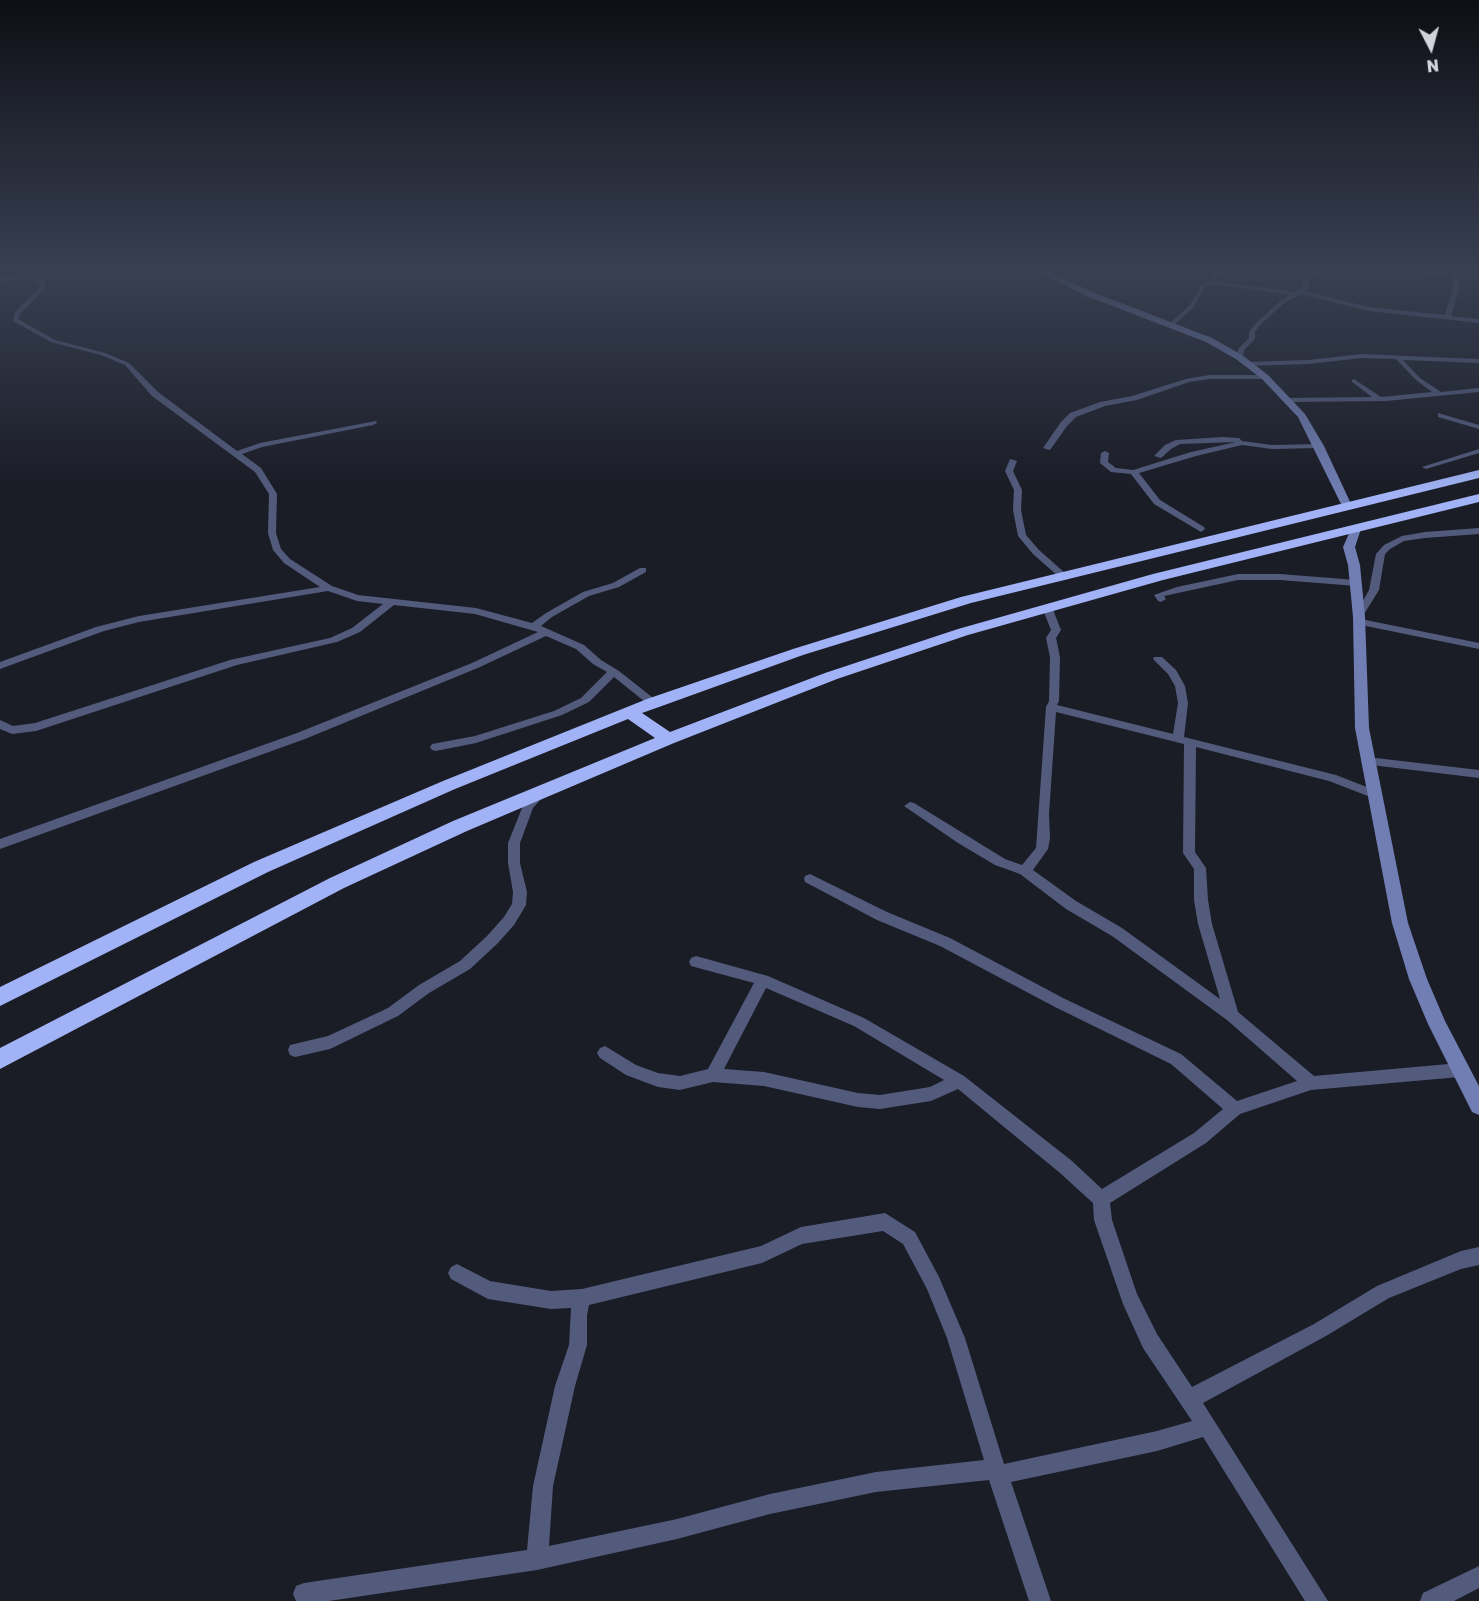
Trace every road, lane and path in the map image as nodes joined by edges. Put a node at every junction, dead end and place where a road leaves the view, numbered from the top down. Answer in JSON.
{"nodes":[{"id":1,"x":62,"y":344,"type":"edge"},
{"id":2,"x":1216,"y":344,"type":"edge"},
{"id":3,"x":1247,"y":344,"type":"edge"},
{"id":4,"x":1239,"y":357,"type":"junction"},
{"id":5,"x":1398,"y":358,"type":"junction"},
{"id":6,"x":1479,"y":361,"type":"edge"},
{"id":7,"x":1247,"y":364,"type":"junction"},
{"id":8,"x":1265,"y":377,"type":"junction"},
{"id":9,"x":1354,"y":381,"type":"dead end"},
{"id":10,"x":1479,"y":390,"type":"edge"},
{"id":11,"x":1438,"y":393,"type":"junction"},
{"id":12,"x":1379,"y":399,"type":"junction"},
{"id":13,"x":1289,"y":400,"type":"junction"},
{"id":14,"x":1441,"y":415,"type":"dead end"},
{"id":15,"x":373,"y":423,"type":"dead end"},
{"id":16,"x":1479,"y":427,"type":"edge"},
{"id":17,"x":1276,"y":442,"type":"dead end"},
{"id":18,"x":1319,"y":446,"type":"junction"},
{"id":19,"x":1047,"y":448,"type":"dead end"},
{"id":20,"x":1479,"y":451,"type":"edge"},
{"id":21,"x":238,"y":453,"type":"junction"},
{"id":22,"x":1105,"y":453,"type":"dead end"},
{"id":23,"x":1158,"y":456,"type":"dead end"},
{"id":24,"x":1013,"y":461,"type":"dead end"},
{"id":25,"x":1426,"y":467,"type":"dead end"},
{"id":26,"x":1133,"y":472,"type":"junction"},
{"id":27,"x":1479,"y":474,"type":"edge"},
{"id":28,"x":1431,"y":486,"type":"junction"},
{"id":29,"x":1479,"y":498,"type":"edge"},
{"id":30,"x":1462,"y":503,"type":"junction"},
{"id":31,"x":1347,"y":506,"type":"junction"},
{"id":32,"x":1201,"y":530,"type":"dead end"},
{"id":33,"x":1356,"y":530,"type":"junction"},
{"id":34,"x":1479,"y":530,"type":"edge"},
{"id":35,"x":1332,"y":535,"type":"junction"},
{"id":36,"x":1419,"y":536,"type":"junction"},
{"id":37,"x":1406,"y":543,"type":"dead end"},
{"id":38,"x":1349,"y":547,"type":"junction"},
{"id":39,"x":1128,"y":559,"type":"junction"},
{"id":40,"x":643,"y":570,"type":"dead end"},
{"id":41,"x":1062,"y":575,"type":"junction"},
{"id":42,"x":1158,"y":577,"type":"junction"},
{"id":43,"x":1356,"y":583,"type":"junction"},
{"id":44,"x":329,"y":588,"type":"junction"},
{"id":45,"x":1161,"y":599,"type":"dead end"},
{"id":46,"x":393,"y":601,"type":"junction"},
{"id":47,"x":1047,"y":607,"type":"junction"},
{"id":48,"x":1359,"y":620,"type":"junction"},
{"id":49,"x":534,"y":627,"type":"junction"},
{"id":50,"x":546,"y":632,"type":"junction"},
{"id":51,"x":1479,"y":646,"type":"edge"},
{"id":52,"x":1158,"y":659,"type":"dead end"},
{"id":53,"x":0,"y":666,"type":"edge"},
{"id":54,"x":615,"y":673,"type":"junction"},
{"id":55,"x":653,"y":703,"type":"junction"},
{"id":56,"x":1051,"y":707,"type":"junction"},
{"id":57,"x":629,"y":711,"type":"junction"},
{"id":58,"x":0,"y":724,"type":"edge"},
{"id":59,"x":668,"y":739,"type":"junction"},
{"id":60,"x":1184,"y":740,"type":"junction"},
{"id":61,"x":436,"y":747,"type":"dead end"},
{"id":62,"x":1367,"y":761,"type":"junction"},
{"id":63,"x":1479,"y":774,"type":"edge"},
{"id":64,"x":542,"y":792,"type":"junction"},
{"id":65,"x":1373,"y":794,"type":"junction"},
{"id":66,"x":509,"y":805,"type":"junction"},
{"id":67,"x":910,"y":806,"type":"dead end"},
{"id":68,"x":520,"y":821,"type":"junction"},
{"id":69,"x":0,"y":844,"type":"edge"},
{"id":70,"x":1025,"y":871,"type":"junction"},
{"id":71,"x":810,"y":879,"type":"dead end"},
{"id":72,"x":696,"y":962,"type":"dead end"},
{"id":73,"x":763,"y":980,"type":"junction"},
{"id":74,"x":0,"y":997,"type":"edge"},
{"id":75,"x":1232,"y":1016,"type":"junction"},
{"id":76,"x":295,"y":1050,"type":"dead end"},
{"id":77,"x":605,"y":1053,"type":"dead end"},
{"id":78,"x":0,"y":1059,"type":"edge"},
{"id":79,"x":1460,"y":1070,"type":"junction"},
{"id":80,"x":713,"y":1075,"type":"junction"},
{"id":81,"x":958,"y":1081,"type":"junction"},
{"id":82,"x":1311,"y":1083,"type":"junction"},
{"id":83,"x":1479,"y":1106,"type":"edge"},
{"id":84,"x":1235,"y":1109,"type":"junction"},
{"id":85,"x":1101,"y":1199,"type":"junction"},
{"id":86,"x":1479,"y":1256,"type":"edge"},
{"id":87,"x":457,"y":1273,"type":"dead end"},
{"id":88,"x":582,"y":1298,"type":"junction"},
{"id":89,"x":1188,"y":1400,"type":"junction"},
{"id":90,"x":1208,"y":1426,"type":"junction"},
{"id":91,"x":997,"y":1472,"type":"junction"},
{"id":92,"x":537,"y":1559,"type":"junction"},
{"id":93,"x":1479,"y":1577,"type":"edge"},
{"id":94,"x":304,"y":1594,"type":"dead end"},
{"id":95,"x":1040,"y":1601,"type":"edge"},
{"id":96,"x":1317,"y":1601,"type":"edge"},
{"id":97,"x":1431,"y":1601,"type":"edge"}],
"edges":[{"from":1,"to":21,"type":"street"},
{"from":2,"to":4,"type":"street"},
{"from":3,"to":4,"type":"street"},
{"from":4,"to":7,"type":"street"},
{"from":5,"to":6,"type":"street"},
{"from":5,"to":7,"type":"street"},
{"from":5,"to":11,"type":"street"},
{"from":7,"to":8,"type":"street"},
{"from":8,"to":13,"type":"street"},
{"from":8,"to":19,"type":"street"},
{"from":9,"to":12,"type":"street"},
{"from":10,"to":11,"type":"street"},
{"from":11,"to":12,"type":"street"},
{"from":12,"to":13,"type":"street"},
{"from":13,"to":18,"type":"street"},
{"from":14,"to":16,"type":"street"},
{"from":15,"to":21,"type":"street"},
{"from":17,"to":23,"type":"street"},
{"from":18,"to":26,"type":"street"},
{"from":18,"to":31,"type":"street"},
{"from":20,"to":25,"type":"street"},
{"from":21,"to":44,"type":"street"},
{"from":22,"to":26,"type":"street"},
{"from":24,"to":41,"type":"street"},
{"from":26,"to":32,"type":"street"},
{"from":27,"to":28,"type":"highway"},
{"from":28,"to":30,"type":"highway"},
{"from":28,"to":31,"type":"highway"},
{"from":29,"to":30,"type":"highway"},
{"from":30,"to":33,"type":"highway"},
{"from":31,"to":39,"type":"highway"},
{"from":33,"to":35,"type":"highway"},
{"from":33,"to":38,"type":"street"},
{"from":34,"to":36,"type":"street"},
{"from":35,"to":38,"type":"street"},
{"from":35,"to":42,"type":"highway"},
{"from":36,"to":37,"type":"street"},
{"from":36,"to":48,"type":"street"},
{"from":38,"to":43,"type":"street"},
{"from":39,"to":41,"type":"highway"},
{"from":39,"to":42,"type":"highway"},
{"from":40,"to":49,"type":"street"},
{"from":41,"to":55,"type":"highway"},
{"from":42,"to":47,"type":"highway"},
{"from":43,"to":45,"type":"street"},
{"from":43,"to":48,"type":"street"},
{"from":44,"to":46,"type":"street"},
{"from":44,"to":53,"type":"street"},
{"from":46,"to":49,"type":"street"},
{"from":46,"to":58,"type":"street"},
{"from":47,"to":56,"type":"street"},
{"from":47,"to":59,"type":"highway"},
{"from":48,"to":51,"type":"street"},
{"from":48,"to":62,"type":"street"},
{"from":49,"to":50,"type":"street"},
{"from":50,"to":54,"type":"street"},
{"from":50,"to":69,"type":"street"},
{"from":52,"to":60,"type":"street"},
{"from":54,"to":55,"type":"street"},
{"from":54,"to":61,"type":"street"},
{"from":55,"to":57,"type":"highway"},
{"from":56,"to":60,"type":"street"},
{"from":56,"to":70,"type":"street"},
{"from":57,"to":59,"type":"highway"},
{"from":57,"to":74,"type":"highway"},
{"from":59,"to":64,"type":"highway"},
{"from":60,"to":65,"type":"street"},
{"from":60,"to":75,"type":"street"},
{"from":62,"to":63,"type":"street"},
{"from":62,"to":65,"type":"street"},
{"from":64,"to":66,"type":"highway"},
{"from":64,"to":68,"type":"street"},
{"from":65,"to":79,"type":"street"},
{"from":66,"to":68,"type":"street"},
{"from":66,"to":78,"type":"highway"},
{"from":67,"to":70,"type":"street"},
{"from":68,"to":76,"type":"street"},
{"from":70,"to":75,"type":"street"},
{"from":71,"to":84,"type":"street"},
{"from":72,"to":73,"type":"street"},
{"from":73,"to":80,"type":"street"},
{"from":73,"to":81,"type":"street"},
{"from":75,"to":82,"type":"street"},
{"from":77,"to":80,"type":"street"},
{"from":79,"to":82,"type":"street"},
{"from":79,"to":83,"type":"street"},
{"from":80,"to":81,"type":"street"},
{"from":81,"to":85,"type":"street"},
{"from":82,"to":84,"type":"street"},
{"from":84,"to":85,"type":"street"},
{"from":85,"to":89,"type":"street"},
{"from":86,"to":89,"type":"street"},
{"from":87,"to":88,"type":"street"},
{"from":88,"to":91,"type":"street"},
{"from":88,"to":92,"type":"street"},
{"from":89,"to":90,"type":"street"},
{"from":90,"to":91,"type":"street"},
{"from":90,"to":96,"type":"street"},
{"from":91,"to":92,"type":"street"},
{"from":91,"to":95,"type":"street"},
{"from":92,"to":94,"type":"street"},
{"from":93,"to":97,"type":"street"}]}
